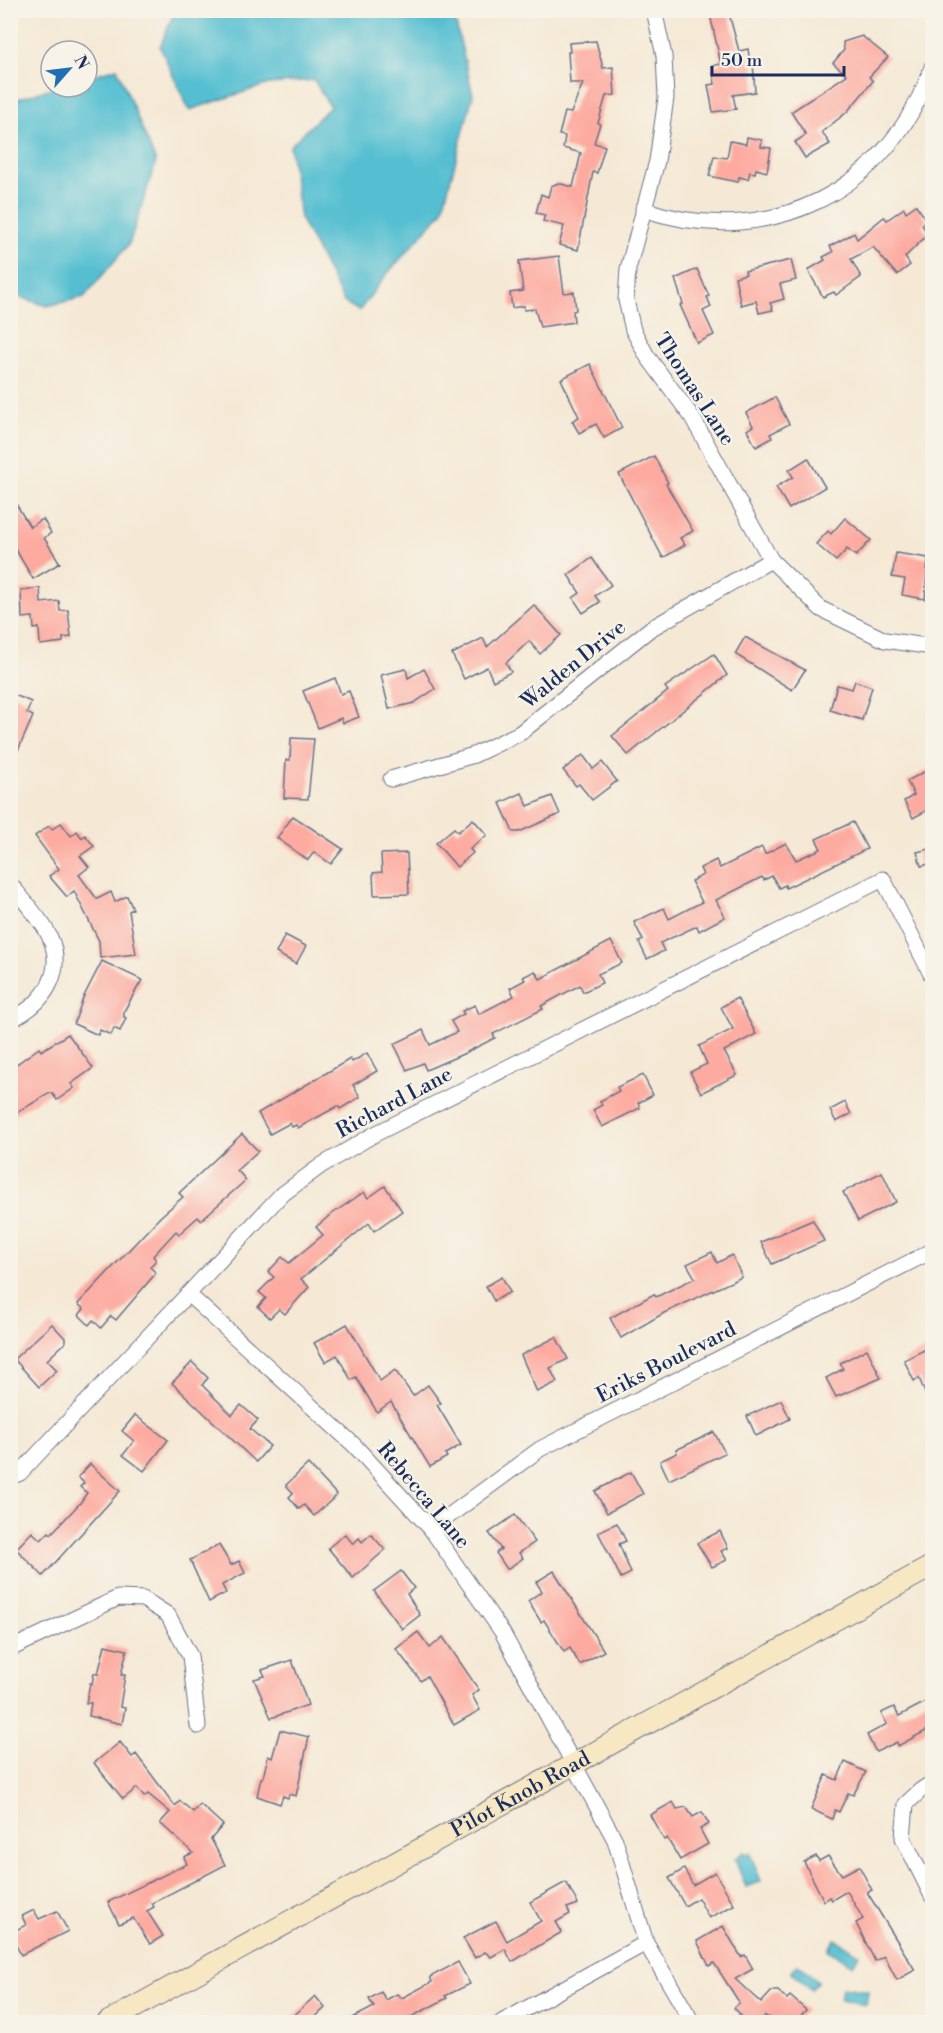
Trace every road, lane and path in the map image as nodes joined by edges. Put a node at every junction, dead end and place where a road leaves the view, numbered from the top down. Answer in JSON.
{"nodes":[{"id":1,"x":654,"y":10,"type":"edge"},
{"id":2,"x":933,"y":67,"type":"edge"},
{"id":3,"x":643,"y":209,"type":"junction"},
{"id":4,"x":771,"y":560,"type":"junction"},
{"id":5,"x":933,"y":647,"type":"edge"},
{"id":6,"x":391,"y":779,"type":"dead end"},
{"id":7,"x":10,"y":884,"type":"edge"},
{"id":8,"x":933,"y":976,"type":"edge"},
{"id":9,"x":10,"y":1020,"type":"edge"},
{"id":10,"x":933,"y":1251,"type":"edge"},
{"id":11,"x":189,"y":1295,"type":"junction"},
{"id":12,"x":10,"y":1477,"type":"edge"},
{"id":13,"x":431,"y":1529,"type":"junction"},
{"id":14,"x":933,"y":1566,"type":"edge"},
{"id":15,"x":10,"y":1649,"type":"edge"},
{"id":16,"x":198,"y":1726,"type":"dead end"},
{"id":17,"x":576,"y":1764,"type":"junction"},
{"id":18,"x":933,"y":1783,"type":"edge"},
{"id":19,"x":933,"y":1896,"type":"edge"},
{"id":20,"x":646,"y":1942,"type":"junction"},
{"id":21,"x":108,"y":2022,"type":"edge"},
{"id":22,"x":502,"y":2022,"type":"edge"},
{"id":23,"x":692,"y":2022,"type":"edge"}],
"edges":[{"from":1,"to":3,"type":"street","name":"Thomas Lane"},
{"from":2,"to":3,"type":"street"},
{"from":3,"to":4,"type":"street","name":"Thomas Lane"},
{"from":4,"to":5,"type":"street","name":"Thomas Lane"},
{"from":4,"to":6,"type":"street","name":"Walden Drive"},
{"from":7,"to":9,"type":"street"},
{"from":8,"to":11,"type":"street","name":"Richard Lane"},
{"from":10,"to":13,"type":"street","name":"Eriks Boulevard"},
{"from":11,"to":12,"type":"street","name":"Richard Lane"},
{"from":11,"to":13,"type":"street","name":"Rebecca Lane"},
{"from":13,"to":17,"type":"street","name":"Rebecca Lane"},
{"from":14,"to":17,"type":"main road","name":"Pilot Knob Road"},
{"from":15,"to":16,"type":"street"},
{"from":17,"to":20,"type":"street","name":"Rebecca Lane"},
{"from":17,"to":21,"type":"main road","name":"Pilot Knob Road"},
{"from":18,"to":19,"type":"street"},
{"from":20,"to":22,"type":"street"},
{"from":20,"to":23,"type":"street","name":"Rebecca Lane"}]}
